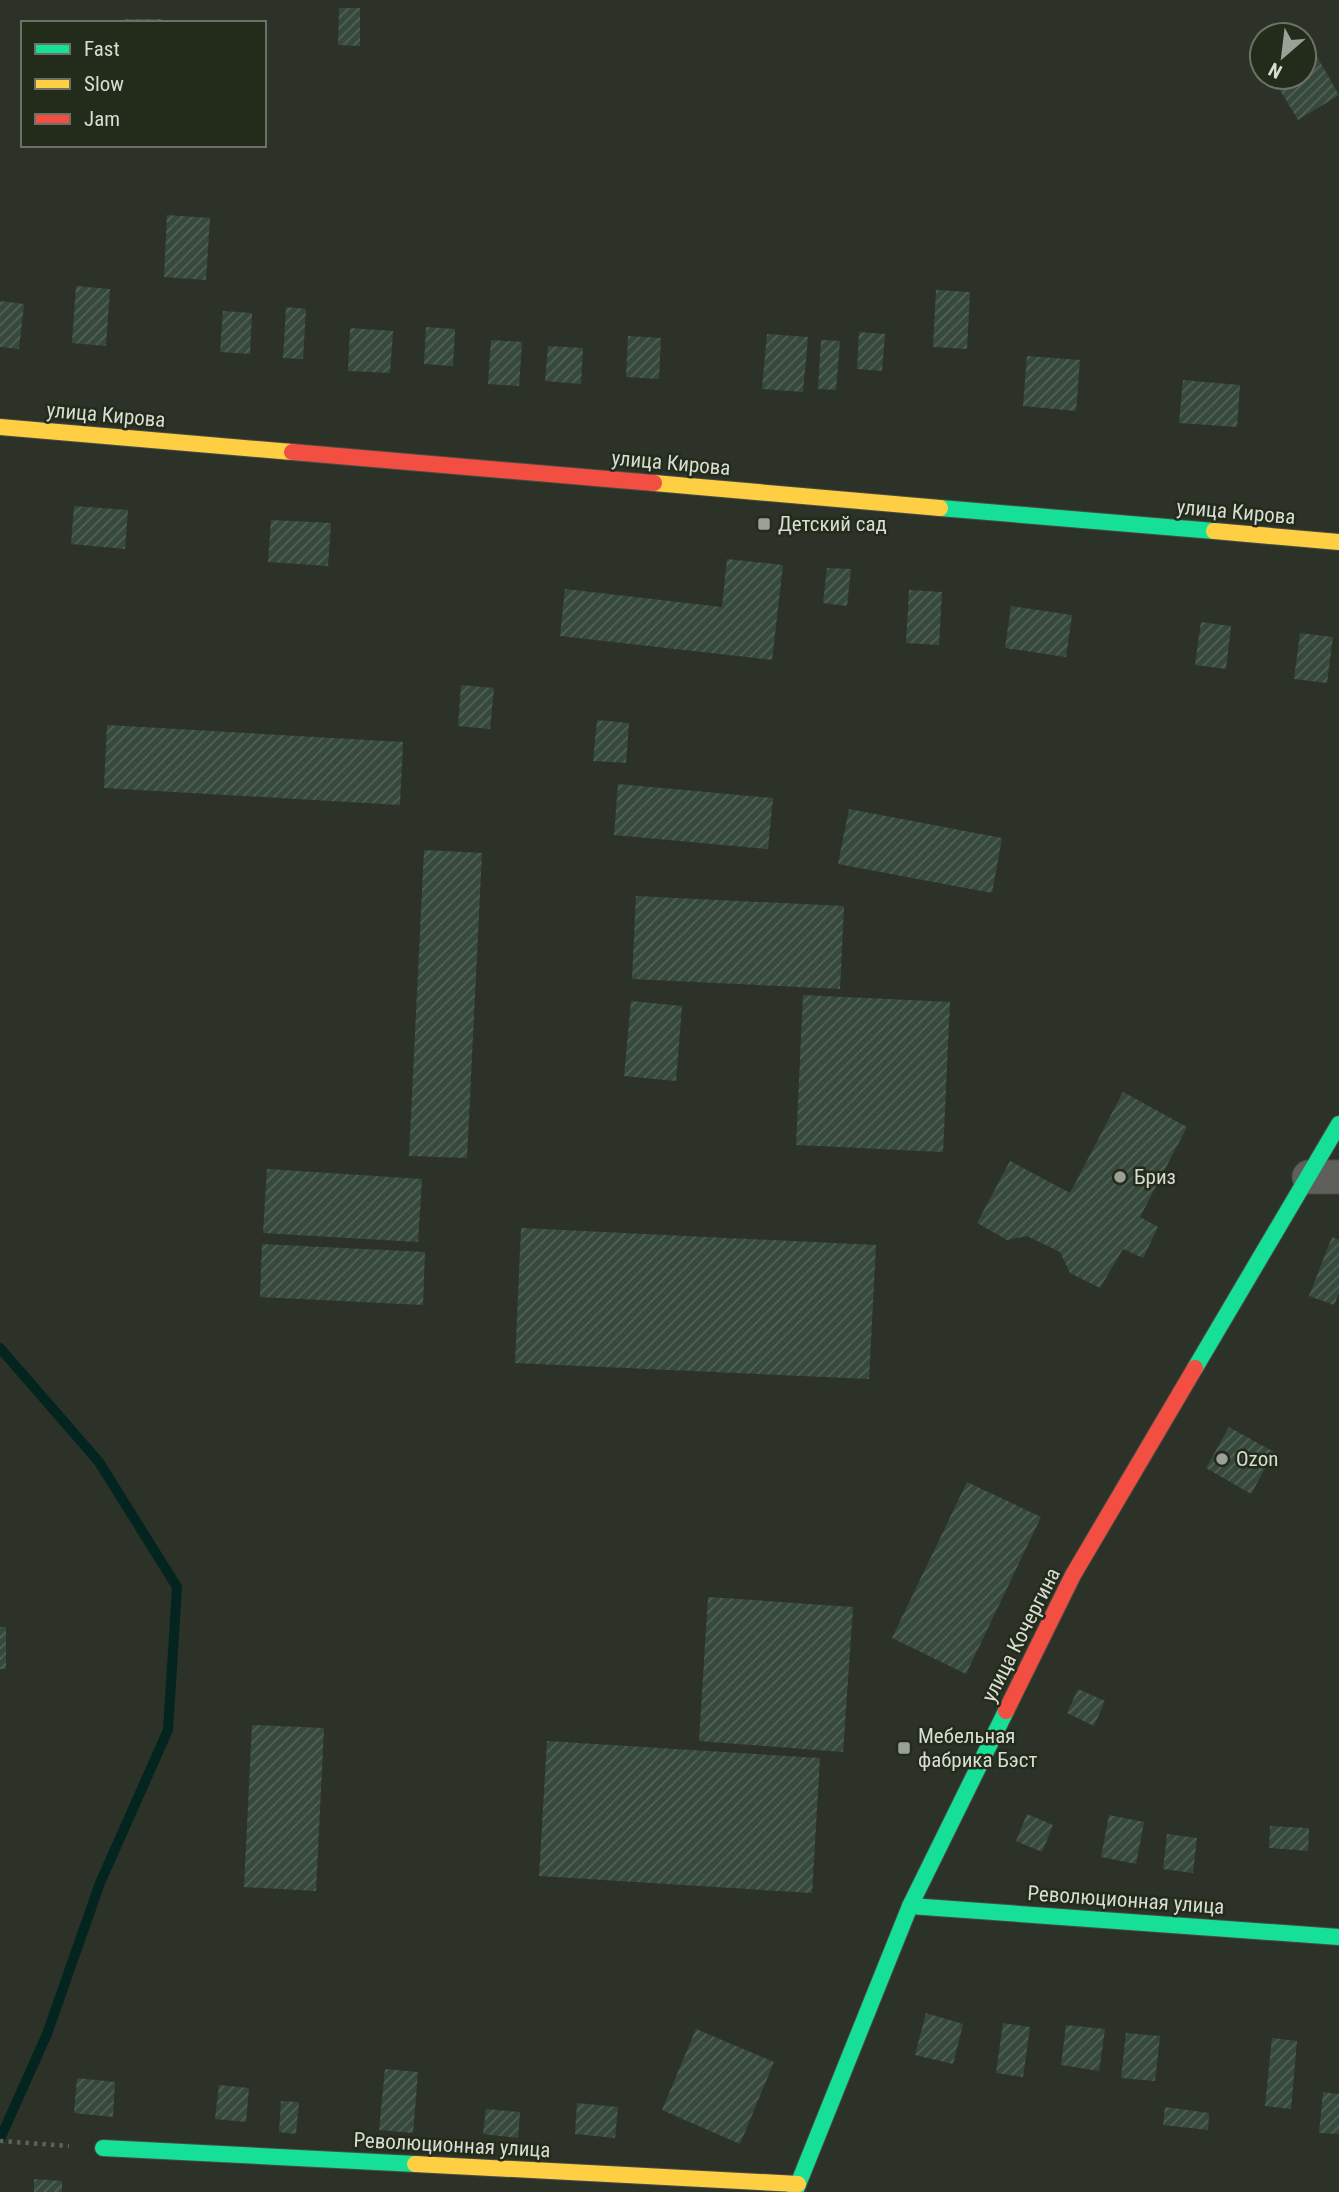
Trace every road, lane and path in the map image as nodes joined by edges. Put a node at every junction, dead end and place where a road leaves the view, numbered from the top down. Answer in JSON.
{"nodes":[{"id":1,"x":0,"y":427,"type":"edge"},
{"id":2,"x":1339,"y":542,"type":"edge"},
{"id":3,"x":1339,"y":1124,"type":"edge"},
{"id":4,"x":1324,"y":1177,"type":"edge"},
{"id":5,"x":909,"y":1906,"type":"junction"},
{"id":6,"x":1339,"y":1937,"type":"edge"},
{"id":7,"x":0,"y":2141,"type":"edge"},
{"id":8,"x":103,"y":2148,"type":"joint"},
{"id":9,"x":797,"y":2188,"type":"edge"}],
"edges":[{"from":1,"to":2,"type":"street","name":"улица Кирова"},
{"from":3,"to":4,"type":"street","name":"улица Кочергина"},
{"from":4,"to":5,"type":"street","name":"улица Кочергина"},
{"from":5,"to":6,"type":"street","name":"Революционная улица"},
{"from":5,"to":9,"type":"street","name":"улица Кочергина"},
{"from":7,"to":8,"type":"path"},
{"from":8,"to":9,"type":"street","name":"Революционная улица"}]}
